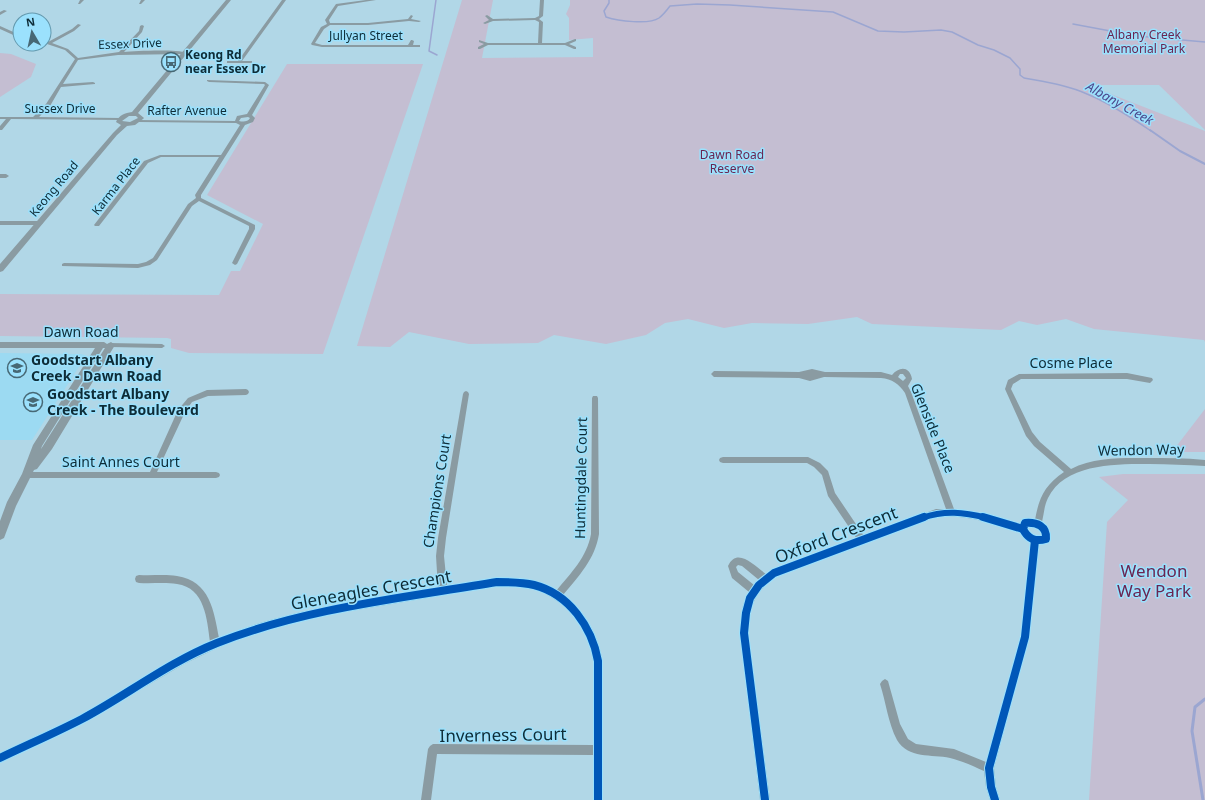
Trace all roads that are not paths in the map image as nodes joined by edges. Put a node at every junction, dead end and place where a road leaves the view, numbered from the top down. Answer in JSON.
{"nodes":[{"id":1,"x":229,"y":0,"type":"edge"},
{"id":2,"x":284,"y":0,"type":"edge"},
{"id":3,"x":374,"y":0,"type":"edge"},
{"id":4,"x":542,"y":0,"type":"edge"},
{"id":5,"x":5,"y":11,"type":"dead end"},
{"id":6,"x":0,"y":14,"type":"edge"},
{"id":7,"x":487,"y":16,"type":"dead end"},
{"id":8,"x":536,"y":19,"type":"junction"},
{"id":9,"x":492,"y":20,"type":"junction"},
{"id":10,"x":419,"y":21,"type":"dead end"},
{"id":11,"x":485,"y":23,"type":"dead end"},
{"id":12,"x":329,"y":24,"type":"junction"},
{"id":13,"x":79,"y":25,"type":"dead end"},
{"id":14,"x":142,"y":26,"type":"dead end"},
{"id":15,"x":0,"y":27,"type":"edge"},
{"id":16,"x":12,"y":33,"type":"edge"},
{"id":17,"x":52,"y":40,"type":"edge"},
{"id":18,"x":576,"y":40,"type":"dead end"},
{"id":19,"x":412,"y":41,"type":"dead end"},
{"id":20,"x":480,"y":41,"type":"dead end"},
{"id":21,"x":52,"y":44,"type":"edge"},
{"id":22,"x":487,"y":44,"type":"junction"},
{"id":23,"x":540,"y":44,"type":"junction"},
{"id":24,"x":566,"y":44,"type":"junction"},
{"id":25,"x":410,"y":46,"type":"junction"},
{"id":26,"x":419,"y":46,"type":"dead end"},
{"id":27,"x":479,"y":48,"type":"dead end"},
{"id":28,"x":575,"y":48,"type":"dead end"},
{"id":29,"x":120,"y":52,"type":"junction"},
{"id":30,"x":184,"y":53,"type":"junction"},
{"id":31,"x":77,"y":59,"type":"junction"},
{"id":32,"x":228,"y":62,"type":"dead end"},
{"id":33,"x":239,"y":62,"type":"junction"},
{"id":34,"x":251,"y":62,"type":"dead end"},
{"id":35,"x":210,"y":81,"type":"dead end"},
{"id":36,"x":93,"y":83,"type":"dead end"},
{"id":37,"x":61,"y":86,"type":"junction"},
{"id":38,"x":134,"y":114,"type":"junction"},
{"id":39,"x":249,"y":115,"type":"junction"},
{"id":40,"x":0,"y":118,"type":"edge"},
{"id":41,"x":10,"y":118,"type":"junction"},
{"id":42,"x":35,"y":118,"type":"junction"},
{"id":43,"x":120,"y":119,"type":"junction"},
{"id":44,"x":139,"y":119,"type":"junction"},
{"id":45,"x":237,"y":120,"type":"junction"},
{"id":46,"x":243,"y":124,"type":"junction"},
{"id":47,"x":125,"y":125,"type":"junction"},
{"id":48,"x":0,"y":129,"type":"edge"},
{"id":49,"x":222,"y":156,"type":"junction"},
{"id":50,"x":0,"y":176,"type":"edge"},
{"id":51,"x":6,"y":176,"type":"dead end"},
{"id":52,"x":199,"y":199,"type":"junction"},
{"id":53,"x":0,"y":223,"type":"edge"},
{"id":54,"x":40,"y":223,"type":"junction"},
{"id":55,"x":97,"y":225,"type":"dead end"},
{"id":56,"x":235,"y":263,"type":"dead end"},
{"id":57,"x":64,"y":265,"type":"dead end"},
{"id":58,"x":0,"y":269,"type":"edge"},
{"id":59,"x":0,"y":345,"type":"edge"},
{"id":60,"x":101,"y":345,"type":"junction"},
{"id":61,"x":111,"y":346,"type":"junction"},
{"id":62,"x":162,"y":346,"type":"dead end"},
{"id":63,"x":714,"y":374,"type":"dead end"},
{"id":64,"x":893,"y":378,"type":"junction"},
{"id":65,"x":1150,"y":380,"type":"dead end"},
{"id":66,"x":904,"y":385,"type":"junction"},
{"id":67,"x":246,"y":392,"type":"dead end"},
{"id":68,"x":466,"y":394,"type":"dead end"},
{"id":69,"x":595,"y":398,"type":"dead end"},
{"id":70,"x":722,"y":460,"type":"dead end"},
{"id":71,"x":1205,"y":463,"type":"edge"},
{"id":72,"x":1070,"y":473,"type":"junction"},
{"id":73,"x":27,"y":475,"type":"junction"},
{"id":74,"x":152,"y":475,"type":"junction"},
{"id":75,"x":216,"y":475,"type":"dead end"},
{"id":76,"x":951,"y":511,"type":"junction"},
{"id":77,"x":1038,"y":523,"type":"junction"},
{"id":78,"x":1024,"y":529,"type":"junction"},
{"id":79,"x":0,"y":535,"type":"edge"},
{"id":80,"x":862,"y":539,"type":"junction"},
{"id":81,"x":1035,"y":540,"type":"junction"},
{"id":82,"x":139,"y":579,"type":"dead end"},
{"id":83,"x":765,"y":579,"type":"junction"},
{"id":84,"x":754,"y":590,"type":"junction"},
{"id":85,"x":442,"y":591,"type":"junction"},
{"id":86,"x":558,"y":595,"type":"junction"},
{"id":87,"x":215,"y":644,"type":"junction"},
{"id":88,"x":885,"y":684,"type":"dead end"},
{"id":89,"x":598,"y":750,"type":"junction"},
{"id":90,"x":0,"y":758,"type":"edge"},
{"id":91,"x":989,"y":768,"type":"junction"},
{"id":92,"x":426,"y":800,"type":"edge"},
{"id":93,"x":598,"y":800,"type":"edge"},
{"id":94,"x":765,"y":800,"type":"edge"},
{"id":95,"x":995,"y":800,"type":"edge"}],
"edges":[{"from":1,"to":30,"type":"street"},
{"from":2,"to":33,"type":"street"},
{"from":3,"to":12,"type":"street","name":"Jullyan Street"},
{"from":4,"to":8,"type":"street"},
{"from":5,"to":6,"type":"street"},
{"from":7,"to":9,"type":"street"},
{"from":8,"to":9,"type":"street"},
{"from":8,"to":23,"type":"street"},
{"from":9,"to":11,"type":"street"},
{"from":10,"to":12,"type":"street"},
{"from":12,"to":25,"type":"street","name":"Jullyan Street"},
{"from":13,"to":17,"type":"street"},
{"from":14,"to":29,"type":"street"},
{"from":15,"to":16,"type":"street"},
{"from":18,"to":24,"type":"street"},
{"from":19,"to":25,"type":"street","name":"Jullyan Street"},
{"from":20,"to":22,"type":"street"},
{"from":21,"to":31,"type":"street"},
{"from":22,"to":23,"type":"street"},
{"from":22,"to":27,"type":"street"},
{"from":23,"to":24,"type":"street"},
{"from":24,"to":28,"type":"street"},
{"from":25,"to":26,"type":"street","name":"Jullyan Street"},
{"from":29,"to":30,"type":"street","name":"Essex Drive"},
{"from":29,"to":31,"type":"street","name":"Essex Drive"},
{"from":30,"to":38,"type":"street"},
{"from":31,"to":37,"type":"street"},
{"from":32,"to":33,"type":"street"},
{"from":33,"to":34,"type":"street"},
{"from":35,"to":39,"type":"street"},
{"from":36,"to":37,"type":"street"},
{"from":37,"to":42,"type":"street"},
{"from":38,"to":43,"type":"street"},
{"from":38,"to":44,"type":"street"},
{"from":39,"to":45,"type":"street","name":"Rafter Avenue"},
{"from":39,"to":46,"type":"street","name":"Rafter Avenue"},
{"from":40,"to":41,"type":"street","name":"Sussex Drive"},
{"from":41,"to":42,"type":"street","name":"Sussex Drive"},
{"from":41,"to":48,"type":"street"},
{"from":42,"to":43,"type":"street","name":"Sussex Drive"},
{"from":43,"to":47,"type":"street"},
{"from":44,"to":45,"type":"street","name":"Rafter Avenue"},
{"from":44,"to":47,"type":"street","name":"Keong Road"},
{"from":45,"to":46,"type":"street","name":"Rafter Avenue"},
{"from":46,"to":49,"type":"street"},
{"from":47,"to":54,"type":"street","name":"Keong Road"},
{"from":49,"to":52,"type":"street"},
{"from":49,"to":55,"type":"street","name":"Karma Place"},
{"from":50,"to":51,"type":"street"},
{"from":52,"to":56,"type":"street"},
{"from":52,"to":57,"type":"street"},
{"from":53,"to":54,"type":"street"},
{"from":54,"to":58,"type":"street","name":"Keong Road"},
{"from":59,"to":60,"type":"street","name":"Dawn Road"},
{"from":60,"to":61,"type":"street","name":"Dawn Road"},
{"from":60,"to":73,"type":"street"},
{"from":61,"to":62,"type":"street","name":"Dawn Road"},
{"from":61,"to":73,"type":"street"},
{"from":63,"to":64,"type":"street","name":"Glenside Place"},
{"from":64,"to":66,"type":"street","name":"Glenside Place"},
{"from":64,"to":66,"type":"street"},
{"from":65,"to":72,"type":"street","name":"Cosme Place"},
{"from":66,"to":76,"type":"street","name":"Glenside Place"},
{"from":67,"to":74,"type":"street"},
{"from":68,"to":85,"type":"street","name":"Champions Court"},
{"from":69,"to":86,"type":"street","name":"Huntingdale Court"},
{"from":70,"to":80,"type":"street"},
{"from":71,"to":72,"type":"street","name":"Wendon Way"},
{"from":72,"to":77,"type":"street","name":"Wendon Way"},
{"from":73,"to":74,"type":"street","name":"Saint Annes Court"},
{"from":73,"to":79,"type":"street"},
{"from":74,"to":75,"type":"street","name":"Saint Annes Court"},
{"from":76,"to":78,"type":"street","name":"Oxford Crescent"},
{"from":76,"to":80,"type":"street","name":"Oxford Crescent"},
{"from":77,"to":78,"type":"street"},
{"from":77,"to":81,"type":"street"},
{"from":78,"to":81,"type":"street","name":"Oxford Crescent"},
{"from":80,"to":83,"type":"street","name":"Oxford Crescent"},
{"from":81,"to":91,"type":"street"},
{"from":82,"to":87,"type":"street"},
{"from":83,"to":84,"type":"street","name":"Oxford Crescent"},
{"from":83,"to":84,"type":"street","name":"Oxford Crescent"},
{"from":84,"to":94,"type":"street","name":"Oxford Crescent"},
{"from":85,"to":86,"type":"street","name":"Gleneagles Crescent"},
{"from":85,"to":87,"type":"street","name":"Gleneagles Crescent"},
{"from":86,"to":89,"type":"street","name":"Gleneagles Crescent"},
{"from":87,"to":90,"type":"street","name":"Gleneagles Crescent"},
{"from":88,"to":91,"type":"street"},
{"from":89,"to":92,"type":"street","name":"Inverness Court"},
{"from":89,"to":93,"type":"street","name":"Gleneagles Crescent"},
{"from":91,"to":95,"type":"street"}]}
